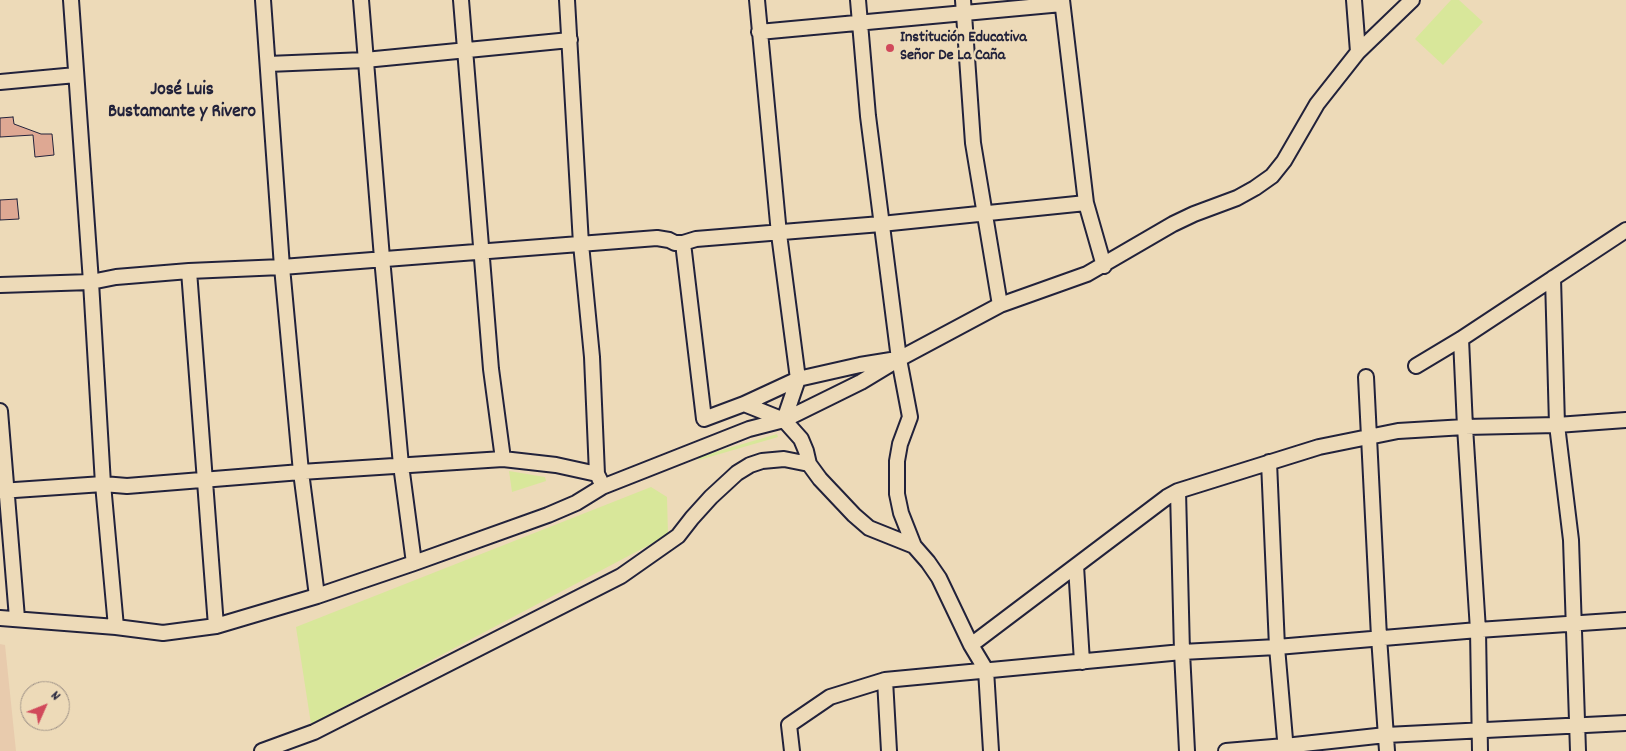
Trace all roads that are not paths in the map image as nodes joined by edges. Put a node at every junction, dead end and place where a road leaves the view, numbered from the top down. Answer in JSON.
{"nodes":[{"id":1,"x":71,"y":0,"type":"edge"},
{"id":2,"x":263,"y":0,"type":"edge"},
{"id":3,"x":362,"y":0,"type":"edge"},
{"id":4,"x":461,"y":0,"type":"edge"},
{"id":5,"x":567,"y":0,"type":"edge"},
{"id":6,"x":757,"y":0,"type":"edge"},
{"id":7,"x":858,"y":0,"type":"edge"},
{"id":8,"x":963,"y":0,"type":"edge"},
{"id":9,"x":1354,"y":0,"type":"edge"},
{"id":10,"x":1412,"y":0,"type":"edge"},
{"id":11,"x":1062,"y":2,"type":"edge"},
{"id":12,"x":964,"y":14,"type":"junction"},
{"id":13,"x":859,"y":22,"type":"junction"},
{"id":14,"x":759,"y":32,"type":"junction"},
{"id":15,"x":570,"y":40,"type":"junction"},
{"id":16,"x":466,"y":50,"type":"junction"},
{"id":17,"x":1358,"y":52,"type":"junction"},
{"id":18,"x":365,"y":60,"type":"junction"},
{"id":19,"x":268,"y":64,"type":"junction"},
{"id":20,"x":76,"y":75,"type":"junction"},
{"id":21,"x":0,"y":82,"type":"edge"},
{"id":22,"x":1086,"y":203,"type":"junction"},
{"id":23,"x":985,"y":214,"type":"junction"},
{"id":24,"x":881,"y":224,"type":"junction"},
{"id":25,"x":1626,"y":230,"type":"edge"},
{"id":26,"x":779,"y":234,"type":"junction"},
{"id":27,"x":684,"y":243,"type":"junction"},
{"id":28,"x":581,"y":244,"type":"junction"},
{"id":29,"x":481,"y":252,"type":"junction"},
{"id":30,"x":382,"y":258,"type":"junction"},
{"id":31,"x":1104,"y":266,"type":"junction"},
{"id":32,"x":282,"y":267,"type":"junction"},
{"id":33,"x":189,"y":271,"type":"junction"},
{"id":34,"x":1553,"y":278,"type":"junction"},
{"id":35,"x":92,"y":282,"type":"junction"},
{"id":36,"x":0,"y":284,"type":"edge"},
{"id":37,"x":1000,"y":305,"type":"junction"},
{"id":38,"x":1462,"y":339,"type":"junction"},
{"id":39,"x":900,"y":359,"type":"junction"},
{"id":40,"x":1416,"y":366,"type":"dead end"},
{"id":41,"x":1366,"y":377,"type":"dead end"},
{"id":42,"x":798,"y":380,"type":"junction"},
{"id":43,"x":744,"y":404,"type":"junction"},
{"id":44,"x":0,"y":411,"type":"edge"},
{"id":45,"x":784,"y":420,"type":"junction"},
{"id":46,"x":1626,"y":420,"type":"edge"},
{"id":47,"x":1557,"y":425,"type":"junction"},
{"id":48,"x":1465,"y":427,"type":"junction"},
{"id":49,"x":1370,"y":436,"type":"junction"},
{"id":50,"x":503,"y":459,"type":"junction"},
{"id":51,"x":1269,"y":462,"type":"junction"},
{"id":52,"x":809,"y":464,"type":"junction"},
{"id":53,"x":401,"y":466,"type":"junction"},
{"id":54,"x":301,"y":472,"type":"junction"},
{"id":55,"x":204,"y":480,"type":"junction"},
{"id":56,"x":600,"y":480,"type":"junction"},
{"id":57,"x":103,"y":484,"type":"junction"},
{"id":58,"x":1178,"y":490,"type":"junction"},
{"id":59,"x":3,"y":491,"type":"edge"},
{"id":60,"x":914,"y":546,"type":"junction"},
{"id":61,"x":414,"y":563,"type":"junction"},
{"id":62,"x":1076,"y":566,"type":"junction"},
{"id":63,"x":317,"y":596,"type":"junction"},
{"id":64,"x":0,"y":618,"type":"edge"},
{"id":65,"x":17,"y":618,"type":"junction"},
{"id":66,"x":1626,"y":620,"type":"edge"},
{"id":67,"x":1575,"y":624,"type":"junction"},
{"id":68,"x":216,"y":626,"type":"junction"},
{"id":69,"x":116,"y":627,"type":"junction"},
{"id":70,"x":1478,"y":630,"type":"junction"},
{"id":71,"x":1379,"y":637,"type":"junction"},
{"id":72,"x":971,"y":645,"type":"junction"},
{"id":73,"x":1277,"y":647,"type":"junction"},
{"id":74,"x":1182,"y":652,"type":"junction"},
{"id":75,"x":1082,"y":662,"type":"junction"},
{"id":76,"x":986,"y":670,"type":"junction"},
{"id":77,"x":885,"y":680,"type":"junction"},
{"id":78,"x":1626,"y":722,"type":"edge"},
{"id":79,"x":1577,"y":726,"type":"junction"},
{"id":80,"x":1479,"y":731,"type":"junction"},
{"id":81,"x":1386,"y":734,"type":"junction"},
{"id":82,"x":1285,"y":749,"type":"edge"},
{"id":83,"x":262,"y":751,"type":"edge"},
{"id":84,"x":792,"y":751,"type":"edge"},
{"id":85,"x":888,"y":751,"type":"edge"},
{"id":86,"x":991,"y":751,"type":"edge"},
{"id":87,"x":1187,"y":751,"type":"edge"},
{"id":88,"x":1226,"y":751,"type":"edge"},
{"id":89,"x":1387,"y":751,"type":"edge"},
{"id":90,"x":1480,"y":751,"type":"edge"},
{"id":91,"x":1578,"y":751,"type":"edge"}],
"edges":[{"from":1,"to":20,"type":"street"},
{"from":2,"to":19,"type":"street"},
{"from":3,"to":18,"type":"street"},
{"from":4,"to":16,"type":"street"},
{"from":5,"to":15,"type":"street"},
{"from":6,"to":14,"type":"street"},
{"from":7,"to":13,"type":"street"},
{"from":8,"to":12,"type":"street"},
{"from":9,"to":17,"type":"street"},
{"from":10,"to":17,"type":"street"},
{"from":11,"to":12,"type":"street"},
{"from":11,"to":22,"type":"street"},
{"from":12,"to":13,"type":"street"},
{"from":12,"to":23,"type":"street"},
{"from":13,"to":14,"type":"street"},
{"from":13,"to":24,"type":"street"},
{"from":14,"to":26,"type":"street"},
{"from":15,"to":16,"type":"street"},
{"from":15,"to":28,"type":"street"},
{"from":16,"to":18,"type":"street"},
{"from":16,"to":29,"type":"street"},
{"from":17,"to":31,"type":"street"},
{"from":18,"to":19,"type":"street"},
{"from":18,"to":30,"type":"street"},
{"from":19,"to":32,"type":"street"},
{"from":20,"to":21,"type":"street"},
{"from":20,"to":35,"type":"street"},
{"from":22,"to":23,"type":"street"},
{"from":22,"to":31,"type":"street"},
{"from":23,"to":24,"type":"street"},
{"from":23,"to":37,"type":"street"},
{"from":24,"to":26,"type":"street"},
{"from":24,"to":39,"type":"street"},
{"from":25,"to":34,"type":"street"},
{"from":26,"to":27,"type":"street"},
{"from":26,"to":42,"type":"street"},
{"from":27,"to":28,"type":"street"},
{"from":27,"to":43,"type":"street"},
{"from":28,"to":29,"type":"street"},
{"from":28,"to":56,"type":"street"},
{"from":29,"to":30,"type":"street"},
{"from":29,"to":50,"type":"street"},
{"from":30,"to":32,"type":"street"},
{"from":30,"to":53,"type":"street"},
{"from":31,"to":37,"type":"street"},
{"from":32,"to":33,"type":"street"},
{"from":32,"to":54,"type":"street"},
{"from":33,"to":35,"type":"street"},
{"from":33,"to":55,"type":"street"},
{"from":34,"to":38,"type":"street"},
{"from":34,"to":47,"type":"street"},
{"from":35,"to":36,"type":"street"},
{"from":35,"to":57,"type":"street"},
{"from":37,"to":39,"type":"street"},
{"from":38,"to":40,"type":"street"},
{"from":38,"to":48,"type":"street"},
{"from":39,"to":42,"type":"street"},
{"from":39,"to":45,"type":"street"},
{"from":39,"to":60,"type":"street"},
{"from":41,"to":49,"type":"street"},
{"from":42,"to":43,"type":"street"},
{"from":42,"to":45,"type":"street"},
{"from":43,"to":45,"type":"street"},
{"from":44,"to":59,"type":"street"},
{"from":45,"to":52,"type":"street"},
{"from":45,"to":56,"type":"street"},
{"from":46,"to":47,"type":"street"},
{"from":47,"to":48,"type":"street"},
{"from":47,"to":67,"type":"street"},
{"from":48,"to":49,"type":"street"},
{"from":48,"to":70,"type":"street"},
{"from":49,"to":51,"type":"street"},
{"from":49,"to":71,"type":"street"},
{"from":50,"to":53,"type":"street"},
{"from":50,"to":56,"type":"street"},
{"from":51,"to":58,"type":"street"},
{"from":51,"to":73,"type":"street"},
{"from":52,"to":60,"type":"street"},
{"from":52,"to":83,"type":"street"},
{"from":53,"to":54,"type":"street"},
{"from":53,"to":61,"type":"street"},
{"from":54,"to":55,"type":"street"},
{"from":54,"to":63,"type":"street"},
{"from":55,"to":57,"type":"street"},
{"from":55,"to":68,"type":"street"},
{"from":56,"to":61,"type":"street"},
{"from":57,"to":59,"type":"street"},
{"from":57,"to":69,"type":"street"},
{"from":58,"to":62,"type":"street"},
{"from":58,"to":74,"type":"street"},
{"from":59,"to":65,"type":"street"},
{"from":60,"to":72,"type":"street"},
{"from":61,"to":63,"type":"street"},
{"from":62,"to":72,"type":"street"},
{"from":62,"to":75,"type":"street"},
{"from":63,"to":68,"type":"street"},
{"from":64,"to":65,"type":"street"},
{"from":65,"to":69,"type":"street"},
{"from":66,"to":67,"type":"street"},
{"from":67,"to":70,"type":"street"},
{"from":67,"to":79,"type":"street"},
{"from":68,"to":69,"type":"street"},
{"from":70,"to":71,"type":"street"},
{"from":70,"to":80,"type":"street"},
{"from":71,"to":73,"type":"street"},
{"from":71,"to":81,"type":"street"},
{"from":72,"to":76,"type":"street"},
{"from":73,"to":74,"type":"street"},
{"from":73,"to":82,"type":"street"},
{"from":74,"to":75,"type":"street"},
{"from":74,"to":87,"type":"street"},
{"from":75,"to":76,"type":"street"},
{"from":76,"to":77,"type":"street"},
{"from":76,"to":86,"type":"street"},
{"from":77,"to":84,"type":"street"},
{"from":77,"to":85,"type":"street"},
{"from":78,"to":79,"type":"street"},
{"from":79,"to":80,"type":"street"},
{"from":79,"to":91,"type":"street"},
{"from":80,"to":81,"type":"street"},
{"from":80,"to":90,"type":"street"},
{"from":81,"to":82,"type":"street"},
{"from":81,"to":89,"type":"street"},
{"from":82,"to":88,"type":"street"}]}
